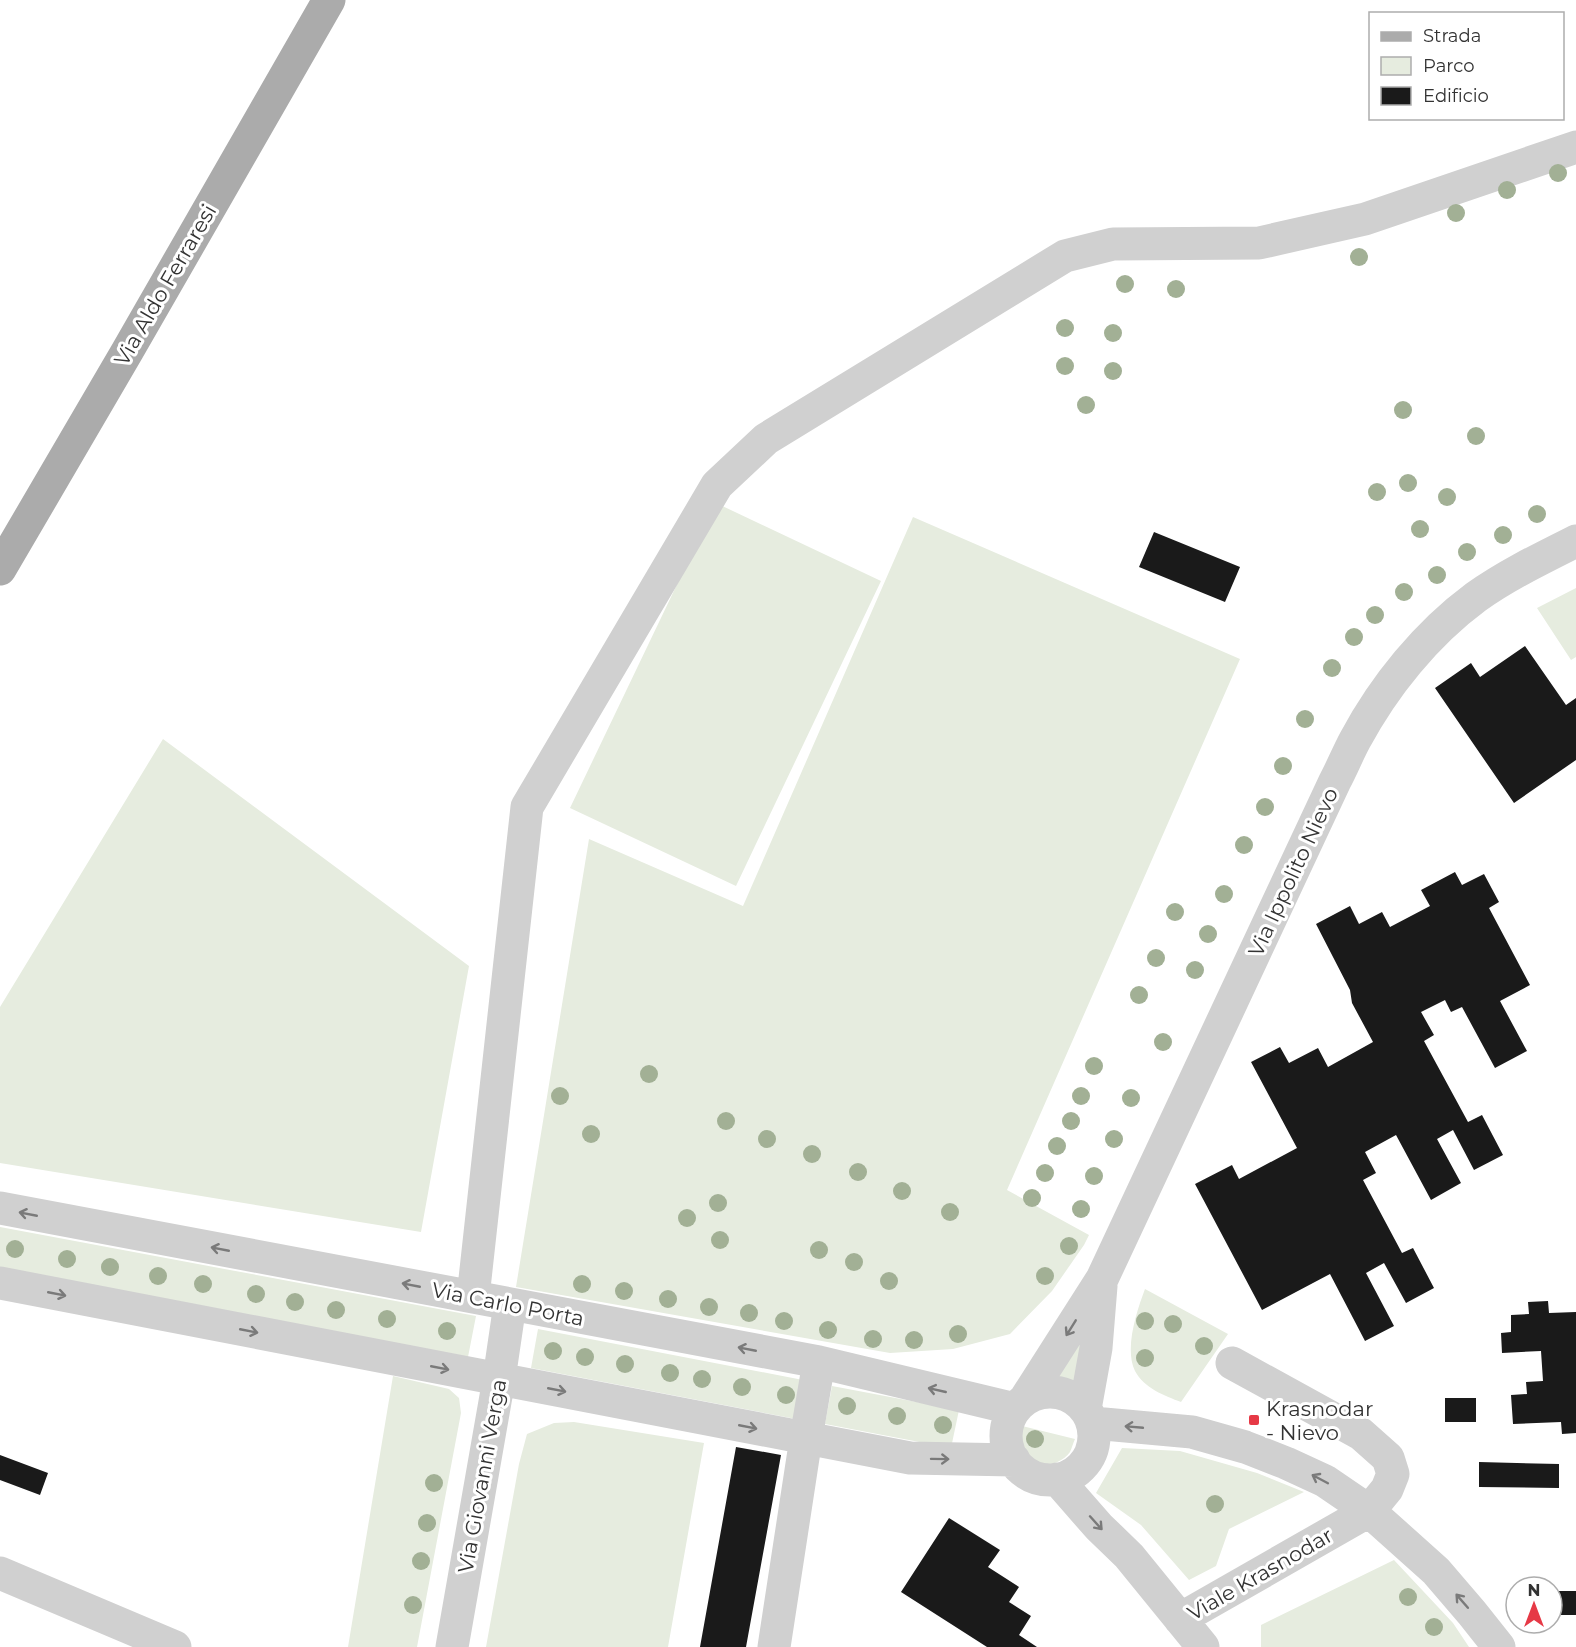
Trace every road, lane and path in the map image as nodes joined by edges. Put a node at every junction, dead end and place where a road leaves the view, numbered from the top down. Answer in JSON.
{"nodes":[{"id":1,"x":329,"y":0,"type":"edge"},
{"id":2,"x":1576,"y":147,"type":"edge"},
{"id":3,"x":1576,"y":541,"type":"edge"},
{"id":4,"x":0,"y":569,"type":"edge"},
{"id":5,"x":0,"y":1208,"type":"edge"},
{"id":6,"x":1102,"y":1279,"type":"junction"},
{"id":7,"x":0,"y":1283,"type":"edge"},
{"id":8,"x":473,"y":1297,"type":"junction"},
{"id":9,"x":510,"y":1304,"type":"junction"},
{"id":10,"x":819,"y":1362,"type":"junction"},
{"id":11,"x":1232,"y":1363,"type":"dead end"},
{"id":12,"x":499,"y":1379,"type":"junction"},
{"id":13,"x":1020,"y":1404,"type":"junction"},
{"id":14,"x":1089,"y":1416,"type":"junction"},
{"id":15,"x":806,"y":1438,"type":"junction"},
{"id":16,"x":1014,"y":1460,"type":"junction"},
{"id":17,"x":1057,"y":1479,"type":"junction"},
{"id":18,"x":1369,"y":1511,"type":"junction"},
{"id":19,"x":0,"y":1573,"type":"edge"},
{"id":20,"x":1180,"y":1619,"type":"junction"},
{"id":21,"x":175,"y":1647,"type":"edge"},
{"id":22,"x":452,"y":1647,"type":"edge"},
{"id":23,"x":774,"y":1647,"type":"edge"},
{"id":24,"x":1203,"y":1647,"type":"edge"},
{"id":25,"x":1499,"y":1647,"type":"edge"}],
"edges":[{"from":1,"to":4,"type":"main road","name":"Via Aldo Ferraresi"},
{"from":2,"to":8,"type":"street"},
{"from":3,"to":6,"type":"street","name":"Via Ippolito Nievo"},
{"from":8,"to":5,"type":"street","name":"Via Carlo Porta","one_way":true},
{"from":6,"to":13,"type":"street","name":"Via Ippolito Nievo","one_way":true},
{"from":6,"to":14,"type":"street","name":"Via Ippolito Nievo"},
{"from":7,"to":12,"type":"street","one_way":true},
{"from":8,"to":9,"type":"street","name":"Via Carlo Porta"},
{"from":10,"to":9,"type":"street","name":"Via Carlo Porta","one_way":true},
{"from":9,"to":12,"type":"street","name":"Via Giovanni Verga"},
{"from":13,"to":10,"type":"street","name":"Via Carlo Porta","one_way":true},
{"from":10,"to":15,"type":"street"},
{"from":11,"to":18,"type":"street","name":"Viale Krasnodar"},
{"from":12,"to":15,"type":"street","one_way":true},
{"from":12,"to":22,"type":"street","name":"Via Giovanni Verga"},
{"from":13,"to":14,"type":"street"},
{"from":13,"to":16,"type":"street"},
{"from":14,"to":17,"type":"street"},
{"from":18,"to":14,"type":"street","one_way":true},
{"from":15,"to":16,"type":"street","one_way":true},
{"from":15,"to":23,"type":"street"},
{"from":16,"to":17,"type":"street"},
{"from":17,"to":20,"type":"street","one_way":true},
{"from":18,"to":20,"type":"street","name":"Viale Krasnodar"},
{"from":25,"to":18,"type":"street","one_way":true},
{"from":19,"to":21,"type":"street"},
{"from":20,"to":24,"type":"street","name":"Viale Krasnodar"}]}
